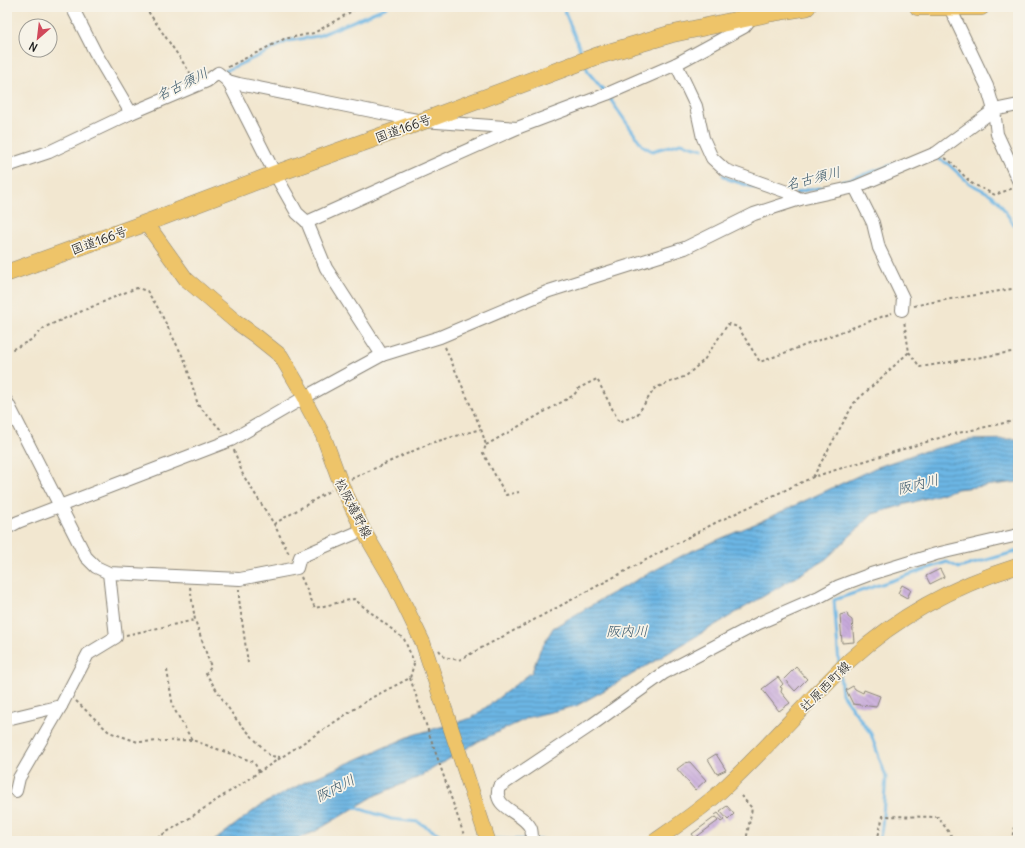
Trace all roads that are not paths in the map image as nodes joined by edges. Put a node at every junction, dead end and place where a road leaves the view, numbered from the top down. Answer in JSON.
{"nodes":[{"id":1,"x":72,"y":7,"type":"edge"},
{"id":2,"x":807,"y":7,"type":"edge"},
{"id":3,"x":918,"y":7,"type":"edge"},
{"id":4,"x":981,"y":7,"type":"edge"},
{"id":5,"x":950,"y":8,"type":"edge"},
{"id":6,"x":769,"y":10,"type":"edge"},
{"id":7,"x":753,"y":16,"type":"junction"},
{"id":8,"x":676,"y":64,"type":"junction"},
{"id":9,"x":223,"y":77,"type":"junction"},
{"id":10,"x":1018,"y":105,"type":"edge"},
{"id":11,"x":994,"y":110,"type":"junction"},
{"id":12,"x":131,"y":113,"type":"junction"},
{"id":13,"x":423,"y":121,"type":"junction"},
{"id":14,"x":517,"y":128,"type":"junction"},
{"id":15,"x":7,"y":166,"type":"edge"},
{"id":16,"x":275,"y":174,"type":"junction"},
{"id":17,"x":1018,"y":180,"type":"edge"},
{"id":18,"x":855,"y":187,"type":"junction"},
{"id":19,"x":799,"y":199,"type":"junction"},
{"id":20,"x":307,"y":222,"type":"junction"},
{"id":21,"x":146,"y":223,"type":"junction"},
{"id":22,"x":7,"y":273,"type":"edge"},
{"id":23,"x":902,"y":310,"type":"road end"},
{"id":24,"x":382,"y":355,"type":"junction"},
{"id":25,"x":305,"y":397,"type":"junction"},
{"id":26,"x":7,"y":402,"type":"edge"},
{"id":27,"x":61,"y":506,"type":"junction"},
{"id":28,"x":7,"y":528,"type":"edge"},
{"id":29,"x":363,"y":530,"type":"junction"},
{"id":30,"x":1018,"y":535,"type":"edge"},
{"id":31,"x":1018,"y":566,"type":"edge"},
{"id":32,"x":109,"y":573,"type":"junction"},
{"id":33,"x":61,"y":706,"type":"junction"},
{"id":34,"x":7,"y":719,"type":"edge"},
{"id":35,"x":16,"y":791,"type":"dead end"},
{"id":36,"x":532,"y":837,"type":"edge"},
{"id":37,"x":488,"y":841,"type":"edge"},
{"id":38,"x":655,"y":841,"type":"edge"}],
"edges":[{"from":1,"to":12,"type":"street"},
{"from":2,"to":6,"type":"highway","name":"国道166号"},
{"from":3,"to":5,"type":"highway"},
{"from":4,"to":5,"type":"highway"},
{"from":5,"to":11,"type":"street"},
{"from":6,"to":7,"type":"highway","name":"国道166号"},
{"from":7,"to":8,"type":"street"},
{"from":7,"to":13,"type":"highway","name":"国道166号"},
{"from":8,"to":14,"type":"street"},
{"from":8,"to":19,"type":"street"},
{"from":9,"to":12,"type":"street"},
{"from":9,"to":13,"type":"street"},
{"from":9,"to":16,"type":"street"},
{"from":10,"to":11,"type":"street"},
{"from":11,"to":17,"type":"street"},
{"from":11,"to":18,"type":"street"},
{"from":12,"to":15,"type":"street"},
{"from":13,"to":14,"type":"street"},
{"from":13,"to":16,"type":"highway","name":"国道166号"},
{"from":14,"to":20,"type":"street"},
{"from":16,"to":20,"type":"street"},
{"from":16,"to":21,"type":"highway","name":"国道166号"},
{"from":18,"to":19,"type":"street"},
{"from":18,"to":23,"type":"street"},
{"from":19,"to":24,"type":"street"},
{"from":20,"to":24,"type":"street"},
{"from":21,"to":22,"type":"highway","name":"国道166号"},
{"from":21,"to":25,"type":"main road","name":"松阪嬉野線"},
{"from":24,"to":25,"type":"street"},
{"from":25,"to":27,"type":"street"},
{"from":25,"to":29,"type":"main road","name":"松阪嬉野線"},
{"from":26,"to":27,"type":"street"},
{"from":27,"to":28,"type":"street"},
{"from":27,"to":32,"type":"street"},
{"from":29,"to":32,"type":"street"},
{"from":29,"to":37,"type":"main road","name":"松阪嬉野線"},
{"from":30,"to":36,"type":"street"},
{"from":31,"to":38,"type":"main road","name":"辻原西町線"},
{"from":32,"to":33,"type":"street"},
{"from":33,"to":34,"type":"street"},
{"from":33,"to":35,"type":"street"}]}
